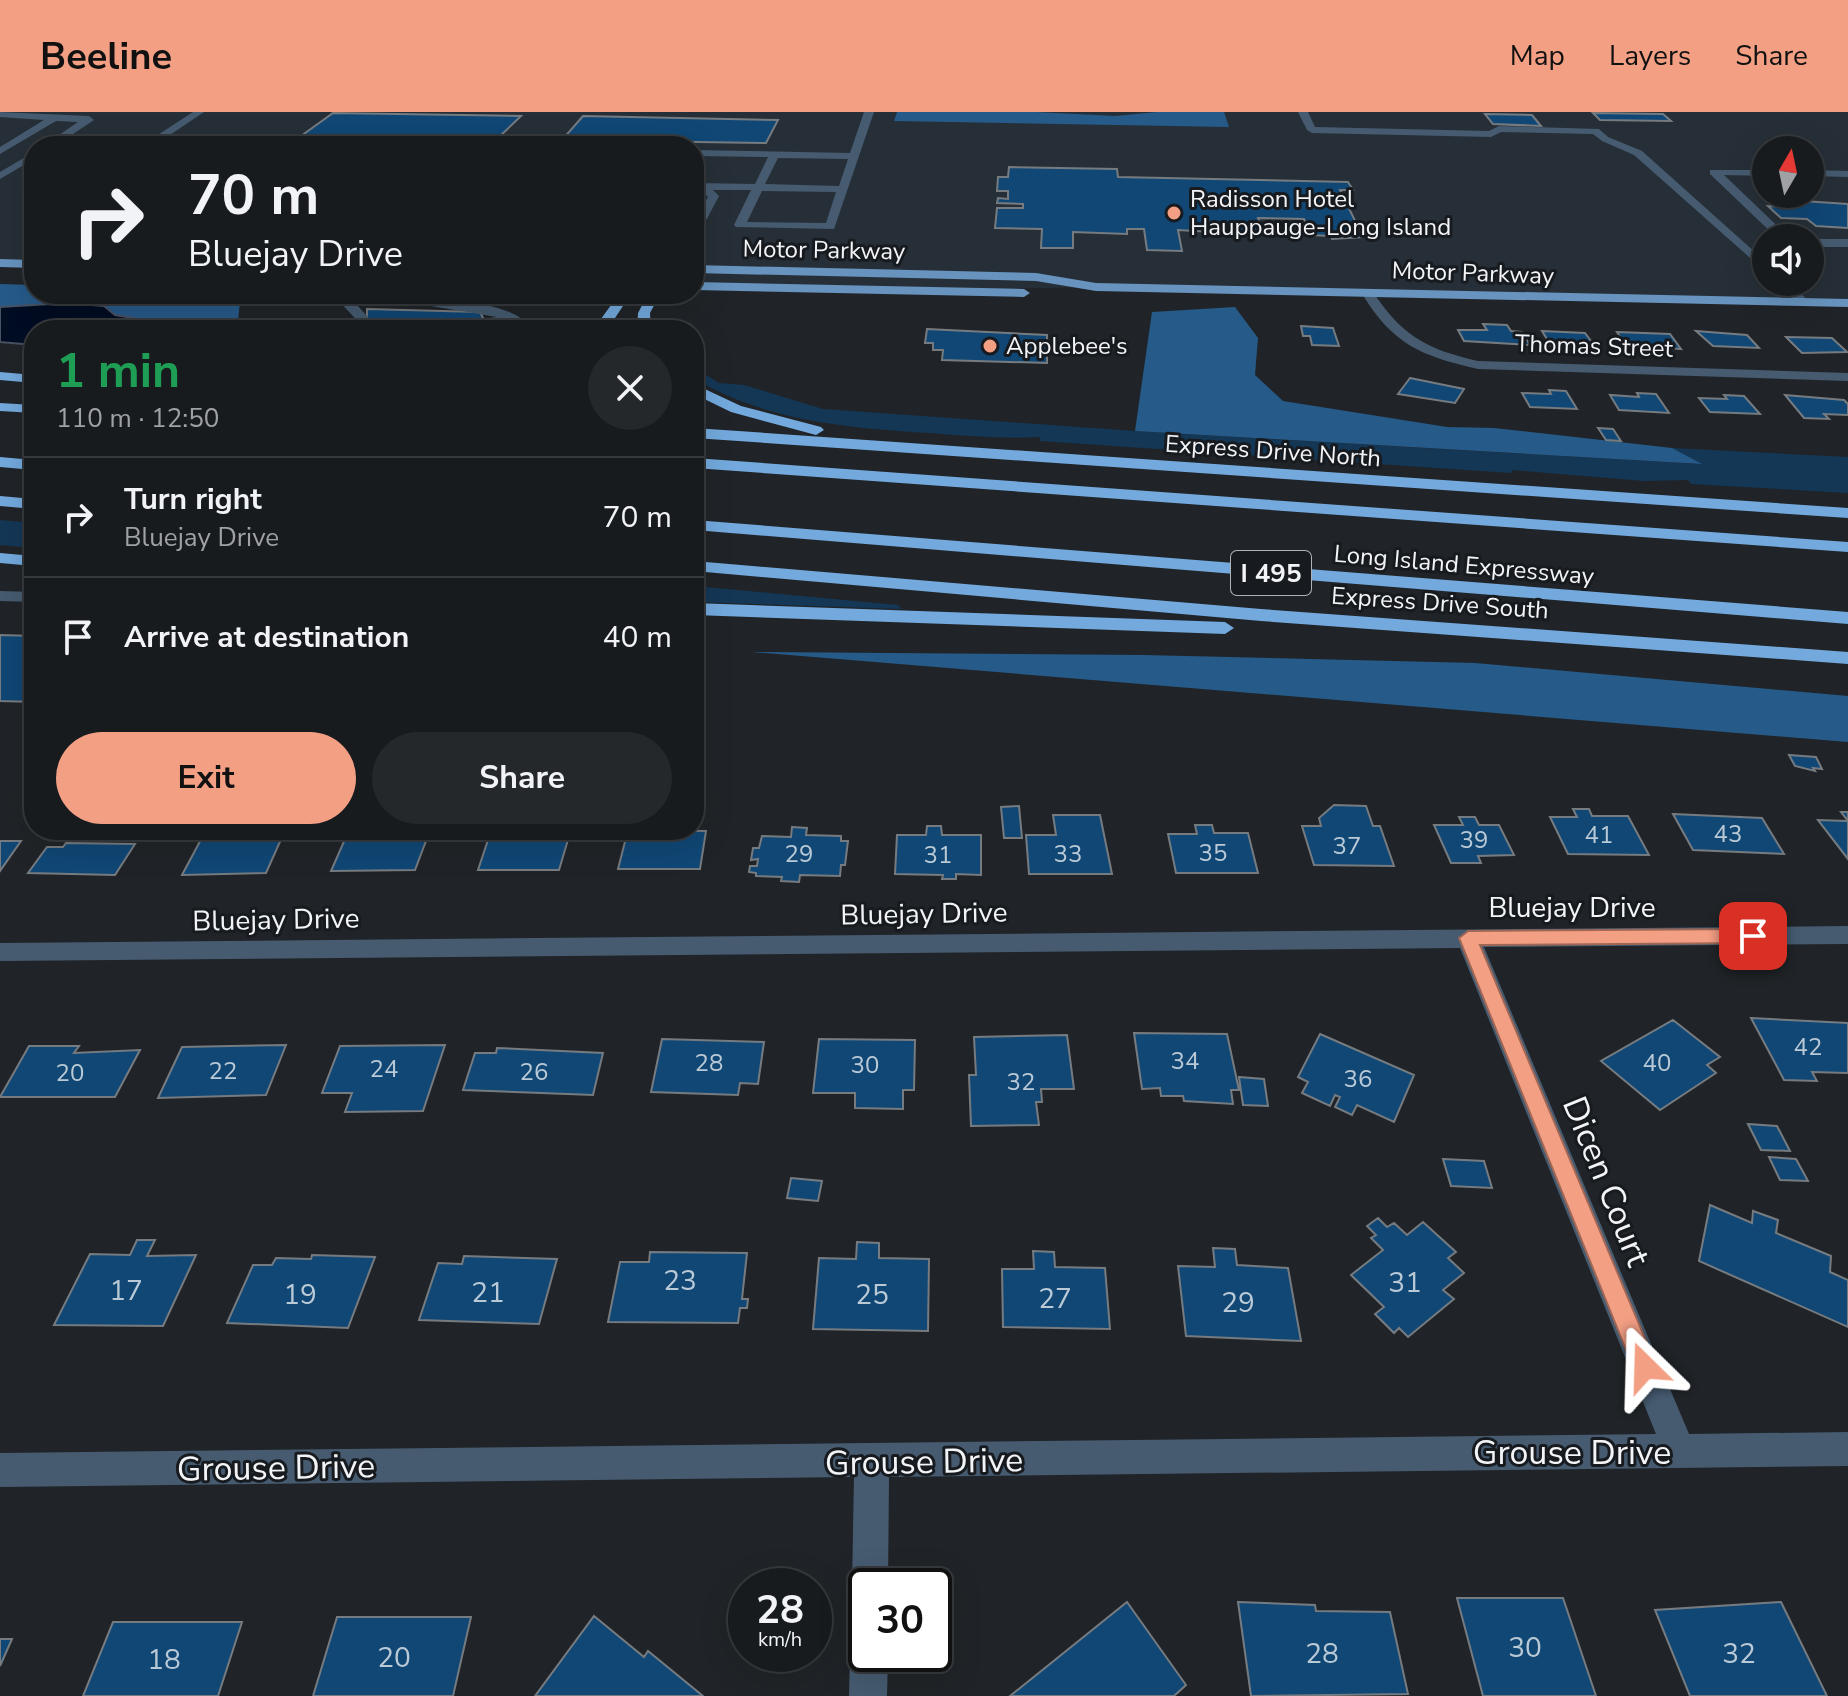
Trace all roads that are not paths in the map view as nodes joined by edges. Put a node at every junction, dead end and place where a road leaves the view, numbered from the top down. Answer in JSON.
{"nodes":[{"id":1,"x":101,"y":112,"type":"edge"},
{"id":2,"x":199,"y":112,"type":"edge"},
{"id":3,"x":869,"y":112,"type":"edge"},
{"id":4,"x":1303,"y":112,"type":"edge"},
{"id":5,"x":0,"y":114,"type":"edge"},
{"id":6,"x":54,"y":118,"type":"junction"},
{"id":7,"x":89,"y":120,"type":"junction"},
{"id":8,"x":1559,"y":121,"type":"dead end"},
{"id":9,"x":1569,"y":131,"type":"junction"},
{"id":10,"x":24,"y":136,"type":"edge"},
{"id":11,"x":25,"y":136,"type":"edge"},
{"id":12,"x":64,"y":136,"type":"edge"},
{"id":13,"x":163,"y":136,"type":"edge"},
{"id":14,"x":0,"y":151,"type":"edge"},
{"id":15,"x":704,"y":153,"type":"edge"},
{"id":16,"x":723,"y":154,"type":"junction"},
{"id":17,"x":774,"y":155,"type":"junction"},
{"id":18,"x":856,"y":156,"type":"junction"},
{"id":19,"x":24,"y":161,"type":"edge"},
{"id":20,"x":1752,"y":173,"type":"edge"},
{"id":21,"x":1824,"y":173,"type":"edge"},
{"id":22,"x":1848,"y":174,"type":"edge"},
{"id":23,"x":0,"y":176,"type":"edge"},
{"id":24,"x":704,"y":182,"type":"edge"},
{"id":25,"x":759,"y":187,"type":"junction"},
{"id":26,"x":844,"y":189,"type":"junction"},
{"id":27,"x":1735,"y":189,"type":"junction"},
{"id":28,"x":1750,"y":189,"type":"dead end"},
{"id":29,"x":704,"y":214,"type":"edge"},
{"id":30,"x":1770,"y":224,"type":"edge"},
{"id":31,"x":1824,"y":243,"type":"edge"},
{"id":32,"x":1848,"y":243,"type":"edge"},
{"id":33,"x":1752,"y":255,"type":"edge"},
{"id":34,"x":0,"y":263,"type":"edge"},
{"id":35,"x":24,"y":264,"type":"edge"},
{"id":36,"x":704,"y":269,"type":"edge"},
{"id":37,"x":704,"y":286,"type":"edge"},
{"id":38,"x":1096,"y":287,"type":"junction"},
{"id":39,"x":1367,"y":292,"type":"junction"},
{"id":40,"x":1797,"y":296,"type":"edge"},
{"id":41,"x":1804,"y":302,"type":"junction"},
{"id":42,"x":1848,"y":303,"type":"edge"},
{"id":43,"x":349,"y":304,"type":"edge"},
{"id":44,"x":474,"y":304,"type":"edge"},
{"id":45,"x":364,"y":320,"type":"edge"},
{"id":46,"x":507,"y":320,"type":"edge"},
{"id":47,"x":0,"y":376,"type":"edge"},
{"id":48,"x":1848,"y":377,"type":"edge"},
{"id":49,"x":24,"y":378,"type":"edge"},
{"id":50,"x":704,"y":393,"type":"edge"},
{"id":51,"x":0,"y":407,"type":"edge"},
{"id":52,"x":24,"y":408,"type":"edge"},
{"id":53,"x":704,"y":434,"type":"edge"},
{"id":54,"x":960,"y":453,"type":"junction"},
{"id":55,"x":0,"y":462,"type":"edge"},
{"id":56,"x":24,"y":464,"type":"edge"},
{"id":57,"x":704,"y":464,"type":"edge"},
{"id":58,"x":0,"y":501,"type":"edge"},
{"id":59,"x":24,"y":503,"type":"edge"},
{"id":60,"x":1848,"y":513,"type":"edge"},
{"id":61,"x":704,"y":526,"type":"edge"},
{"id":62,"x":1848,"y":547,"type":"edge"},
{"id":63,"x":0,"y":558,"type":"edge"},
{"id":64,"x":24,"y":560,"type":"edge"},
{"id":65,"x":704,"y":567,"type":"edge"},
{"id":66,"x":0,"y":596,"type":"edge"},
{"id":67,"x":24,"y":597,"type":"edge"},
{"id":68,"x":704,"y":609,"type":"edge"},
{"id":69,"x":1848,"y":618,"type":"edge"},
{"id":70,"x":1531,"y":636,"type":"junction"},
{"id":71,"x":1848,"y":658,"type":"edge"},
{"id":72,"x":1848,"y":935,"type":"edge"},
{"id":73,"x":1468,"y":938,"type":"junction"},
{"id":74,"x":0,"y":952,"type":"edge"},
{"id":75,"x":1848,"y":1449,"type":"edge"},
{"id":76,"x":1680,"y":1452,"type":"junction"},
{"id":77,"x":872,"y":1462,"type":"junction"},
{"id":78,"x":0,"y":1470,"type":"edge"},
{"id":79,"x":870,"y":1568,"type":"edge"},
{"id":80,"x":869,"y":1672,"type":"edge"},
{"id":81,"x":868,"y":1696,"type":"edge"}],
"edges":[{"from":1,"to":7,"type":"street"},
{"from":2,"to":13,"type":"street"},
{"from":3,"to":18,"type":"street"},
{"from":4,"to":9,"type":"street"},
{"from":5,"to":6,"type":"street"},
{"from":6,"to":7,"type":"street"},
{"from":6,"to":11,"type":"street"},
{"from":7,"to":12,"type":"street"},
{"from":8,"to":9,"type":"street"},
{"from":9,"to":33,"type":"street"},
{"from":10,"to":14,"type":"street"},
{"from":15,"to":16,"type":"street"},
{"from":16,"to":17,"type":"street"},
{"from":16,"to":24,"type":"street"},
{"from":17,"to":18,"type":"street"},
{"from":17,"to":25,"type":"street"},
{"from":18,"to":26,"type":"street"},
{"from":19,"to":23,"type":"street"},
{"from":20,"to":27,"type":"street"},
{"from":21,"to":22,"type":"street"},
{"from":24,"to":25,"type":"street"},
{"from":24,"to":29,"type":"street"},
{"from":25,"to":26,"type":"street"},
{"from":25,"to":26,"type":"street"},
{"from":27,"to":28,"type":"street"},
{"from":27,"to":30,"type":"street"},
{"from":31,"to":32,"type":"street"},
{"from":34,"to":35,"type":"main road"},
{"from":36,"to":38,"type":"main road","name":"Motor Parkway"},
{"from":37,"to":38,"type":"main road","name":"Motor Parkway"},
{"from":38,"to":39,"type":"main road","name":"Motor Parkway"},
{"from":39,"to":41,"type":"main road","name":"Motor Parkway"},
{"from":39,"to":48,"type":"street","name":"Thomas Street"},
{"from":40,"to":41,"type":"street"},
{"from":41,"to":42,"type":"main road","name":"Motor Parkway"},
{"from":43,"to":45,"type":"street"},
{"from":44,"to":46,"type":"street"},
{"from":47,"to":49,"type":"highway"},
{"from":50,"to":54,"type":"highway"},
{"from":51,"to":52,"type":"highway"},
{"from":53,"to":54,"type":"highway","name":"Express Drive North"},
{"from":54,"to":60,"type":"highway","name":"Express Drive North"},
{"from":55,"to":56,"type":"highway"},
{"from":57,"to":62,"type":"highway","name":"Long Island Expressway","number":"I 495"},
{"from":58,"to":59,"type":"highway"},
{"from":61,"to":69,"type":"highway","name":"Long Island Expressway","number":"I 495"},
{"from":63,"to":64,"type":"highway"},
{"from":65,"to":70,"type":"highway","name":"Express Drive South"},
{"from":66,"to":67,"type":"street"},
{"from":68,"to":70,"type":"highway"},
{"from":70,"to":71,"type":"highway","name":"Express Drive South"},
{"from":72,"to":73,"type":"street","name":"Bluejay Drive"},
{"from":73,"to":74,"type":"street","name":"Bluejay Drive"},
{"from":73,"to":76,"type":"street","name":"Dicen Court"},
{"from":75,"to":76,"type":"street","name":"Grouse Drive"},
{"from":76,"to":77,"type":"street","name":"Grouse Drive"},
{"from":77,"to":78,"type":"street","name":"Grouse Drive"},
{"from":77,"to":79,"type":"street"},
{"from":80,"to":81,"type":"street"}]}
